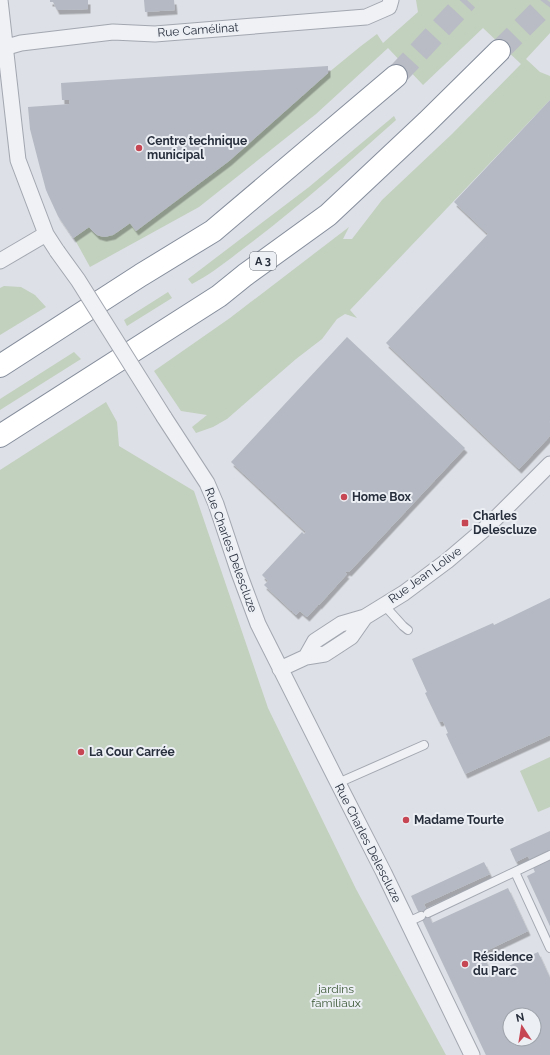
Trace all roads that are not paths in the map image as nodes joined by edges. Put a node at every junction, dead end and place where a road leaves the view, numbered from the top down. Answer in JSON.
{"nodes":[{"id":1,"x":0,"y":0,"type":"edge"},
{"id":2,"x":390,"y":4,"type":"edge"},
{"id":3,"x":3,"y":48,"type":"edge"},
{"id":4,"x":499,"y":51,"type":"tunnel mouth"},
{"id":5,"x":396,"y":76,"type":"tunnel mouth"},
{"id":6,"x":46,"y":234,"type":"junction"},
{"id":7,"x":0,"y":261,"type":"edge"},
{"id":8,"x":0,"y":366,"type":"edge"},
{"id":9,"x":0,"y":436,"type":"edge"},
{"id":10,"x":550,"y":464,"type":"edge"},
{"id":11,"x":384,"y":605,"type":"junction"},
{"id":12,"x":408,"y":630,"type":"dead end"},
{"id":13,"x":280,"y":669,"type":"junction"},
{"id":14,"x":424,"y":745,"type":"dead end"},
{"id":15,"x":338,"y":783,"type":"junction"},
{"id":16,"x":550,"y":855,"type":"edge"},
{"id":17,"x":515,"y":872,"type":"junction"},
{"id":18,"x":419,"y":917,"type":"junction"},
{"id":19,"x":550,"y":948,"type":"edge"},
{"id":20,"x":472,"y":1055,"type":"edge"}],
"edges":[{"from":1,"to":3,"type":"street","name":"Rue Charles Delescluze"},
{"from":2,"to":3,"type":"street","name":"Rue Camélinat"},
{"from":3,"to":6,"type":"street","name":"Rue Charles Delescluze"},
{"from":4,"to":9,"type":"highway","number":"A 3"},
{"from":5,"to":8,"type":"highway"},
{"from":6,"to":7,"type":"street"},
{"from":6,"to":13,"type":"street","name":"Rue Charles Delescluze","bridge":true},
{"from":10,"to":11,"type":"street","name":"Rue Jean Lolive"},
{"from":11,"to":12,"type":"lane"},
{"from":11,"to":13,"type":"street","name":"Rue Jean Lolive"},
{"from":13,"to":15,"type":"street","name":"Rue Charles Delescluze"},
{"from":14,"to":15,"type":"lane"},
{"from":15,"to":18,"type":"street","name":"Rue Charles Delescluze"},
{"from":16,"to":17,"type":"lane"},
{"from":17,"to":18,"type":"lane"},
{"from":17,"to":19,"type":"lane"},
{"from":18,"to":20,"type":"street","name":"Rue Charles Delescluze"}]}
